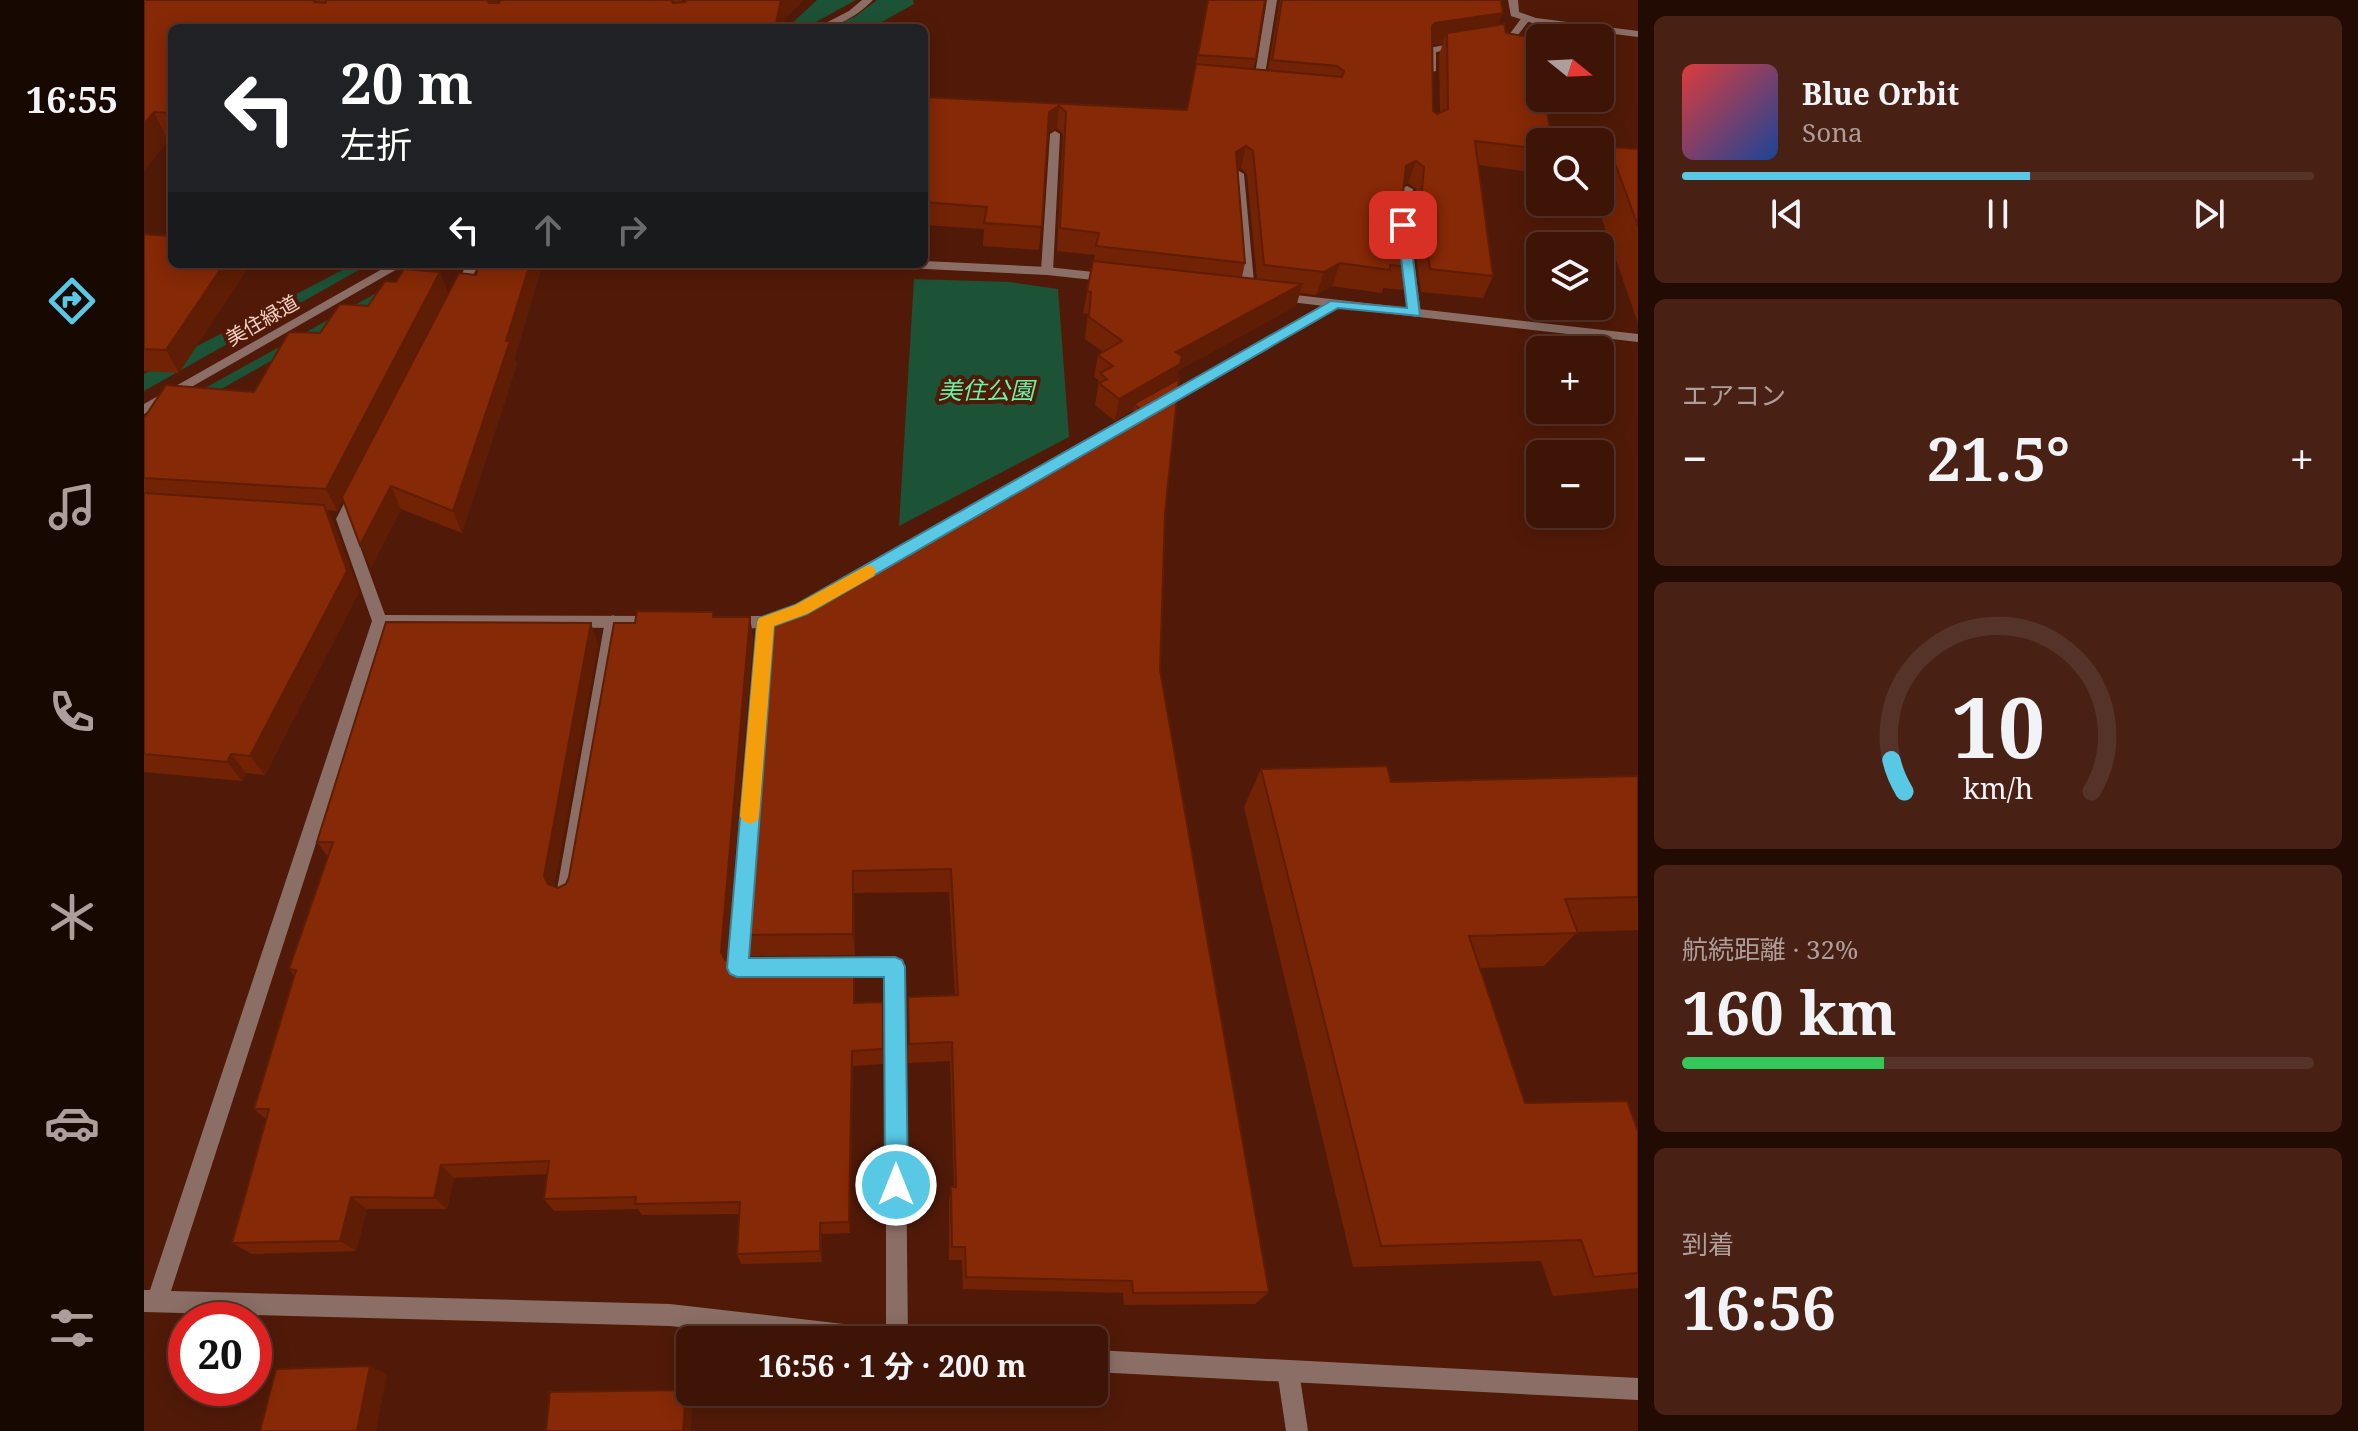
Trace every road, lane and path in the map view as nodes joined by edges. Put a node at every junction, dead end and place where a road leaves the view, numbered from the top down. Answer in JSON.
{"nodes":[{"id":1,"x":868,"y":0,"type":"edge"},
{"id":2,"x":1272,"y":0,"type":"edge"},
{"id":3,"x":1513,"y":0,"type":"edge"},
{"id":4,"x":1526,"y":18,"type":"junction"},
{"id":5,"x":829,"y":24,"type":"edge"},
{"id":6,"x":1638,"y":34,"type":"edge"},
{"id":7,"x":1485,"y":41,"type":"edge"},
{"id":8,"x":1472,"y":43,"type":"edge"},
{"id":9,"x":1431,"y":77,"type":"edge"},
{"id":10,"x":1242,"y":86,"type":"edge"},
{"id":11,"x":1258,"y":87,"type":"junction"},
{"id":12,"x":1272,"y":89,"type":"edge"},
{"id":13,"x":1055,"y":134,"type":"edge"},
{"id":14,"x":1239,"y":174,"type":"edge"},
{"id":15,"x":1407,"y":189,"type":"edge"},
{"id":16,"x":928,"y":265,"type":"edge"},
{"id":17,"x":393,"y":268,"type":"edge"},
{"id":18,"x":471,"y":268,"type":"edge"},
{"id":19,"x":1047,"y":271,"type":"junction"},
{"id":20,"x":1125,"y":280,"type":"edge"},
{"id":21,"x":1234,"y":291,"type":"edge"},
{"id":22,"x":1249,"y":293,"type":"junction"},
{"id":23,"x":1336,"y":304,"type":"junction"},
{"id":24,"x":451,"y":307,"type":"edge"},
{"id":25,"x":1415,"y":313,"type":"junction"},
{"id":26,"x":1638,"y":338,"type":"edge"},
{"id":27,"x":144,"y":410,"type":"edge"},
{"id":28,"x":1144,"y":414,"type":"edge"},
{"id":29,"x":1103,"y":437,"type":"edge"},
{"id":30,"x":365,"y":477,"type":"edge"},
{"id":31,"x":1021,"y":484,"type":"edge"},
{"id":32,"x":993,"y":500,"type":"edge"},
{"id":33,"x":815,"y":601,"type":"edge"},
{"id":34,"x":801,"y":609,"type":"edge"},
{"id":35,"x":380,"y":621,"type":"junction"},
{"id":36,"x":613,"y":621,"type":"junction"},
{"id":37,"x":674,"y":622,"type":"edge"},
{"id":38,"x":720,"y":622,"type":"edge"},
{"id":39,"x":765,"y":622,"type":"junction"},
{"id":40,"x":565,"y":895,"type":"edge"},
{"id":41,"x":816,"y":967,"type":"edge"},
{"id":42,"x":769,"y":968,"type":"edge"},
{"id":43,"x":150,"y":1301,"type":"edge"},
{"id":44,"x":765,"y":1326,"type":"edge"},
{"id":45,"x":897,"y":1326,"type":"edge"},
{"id":46,"x":1108,"y":1362,"type":"edge"},
{"id":47,"x":1288,"y":1371,"type":"junction"},
{"id":48,"x":1638,"y":1389,"type":"edge"},
{"id":49,"x":1297,"y":1431,"type":"edge"}],
"edges":[{"from":1,"to":5,"type":"street"},
{"from":2,"to":11,"type":"street"},
{"from":3,"to":4,"type":"street"},
{"from":4,"to":6,"type":"street"},
{"from":4,"to":7,"type":"street"},
{"from":8,"to":9,"type":"street"},
{"from":10,"to":11,"type":"street"},
{"from":11,"to":12,"type":"street"},
{"from":13,"to":19,"type":"street"},
{"from":14,"to":22,"type":"street"},
{"from":15,"to":25,"type":"street"},
{"from":16,"to":19,"type":"street"},
{"from":17,"to":27,"type":"street","name":"美住緑道"},
{"from":18,"to":24,"type":"street"},
{"from":19,"to":20,"type":"street"},
{"from":21,"to":22,"type":"street"},
{"from":22,"to":23,"type":"street"},
{"from":23,"to":25,"type":"street"},
{"from":23,"to":28,"type":"street"},
{"from":25,"to":26,"type":"street"},
{"from":29,"to":31,"type":"street"},
{"from":30,"to":35,"type":"street"},
{"from":32,"to":33,"type":"street"},
{"from":34,"to":39,"type":"street"},
{"from":35,"to":36,"type":"street"},
{"from":35,"to":43,"type":"street"},
{"from":36,"to":37,"type":"street"},
{"from":36,"to":40,"type":"street"},
{"from":38,"to":39,"type":"street"},
{"from":39,"to":42,"type":"street"},
{"from":41,"to":45,"type":"street"},
{"from":43,"to":44,"type":"street"},
{"from":46,"to":47,"type":"street"},
{"from":47,"to":48,"type":"street"},
{"from":47,"to":49,"type":"street"}]}
